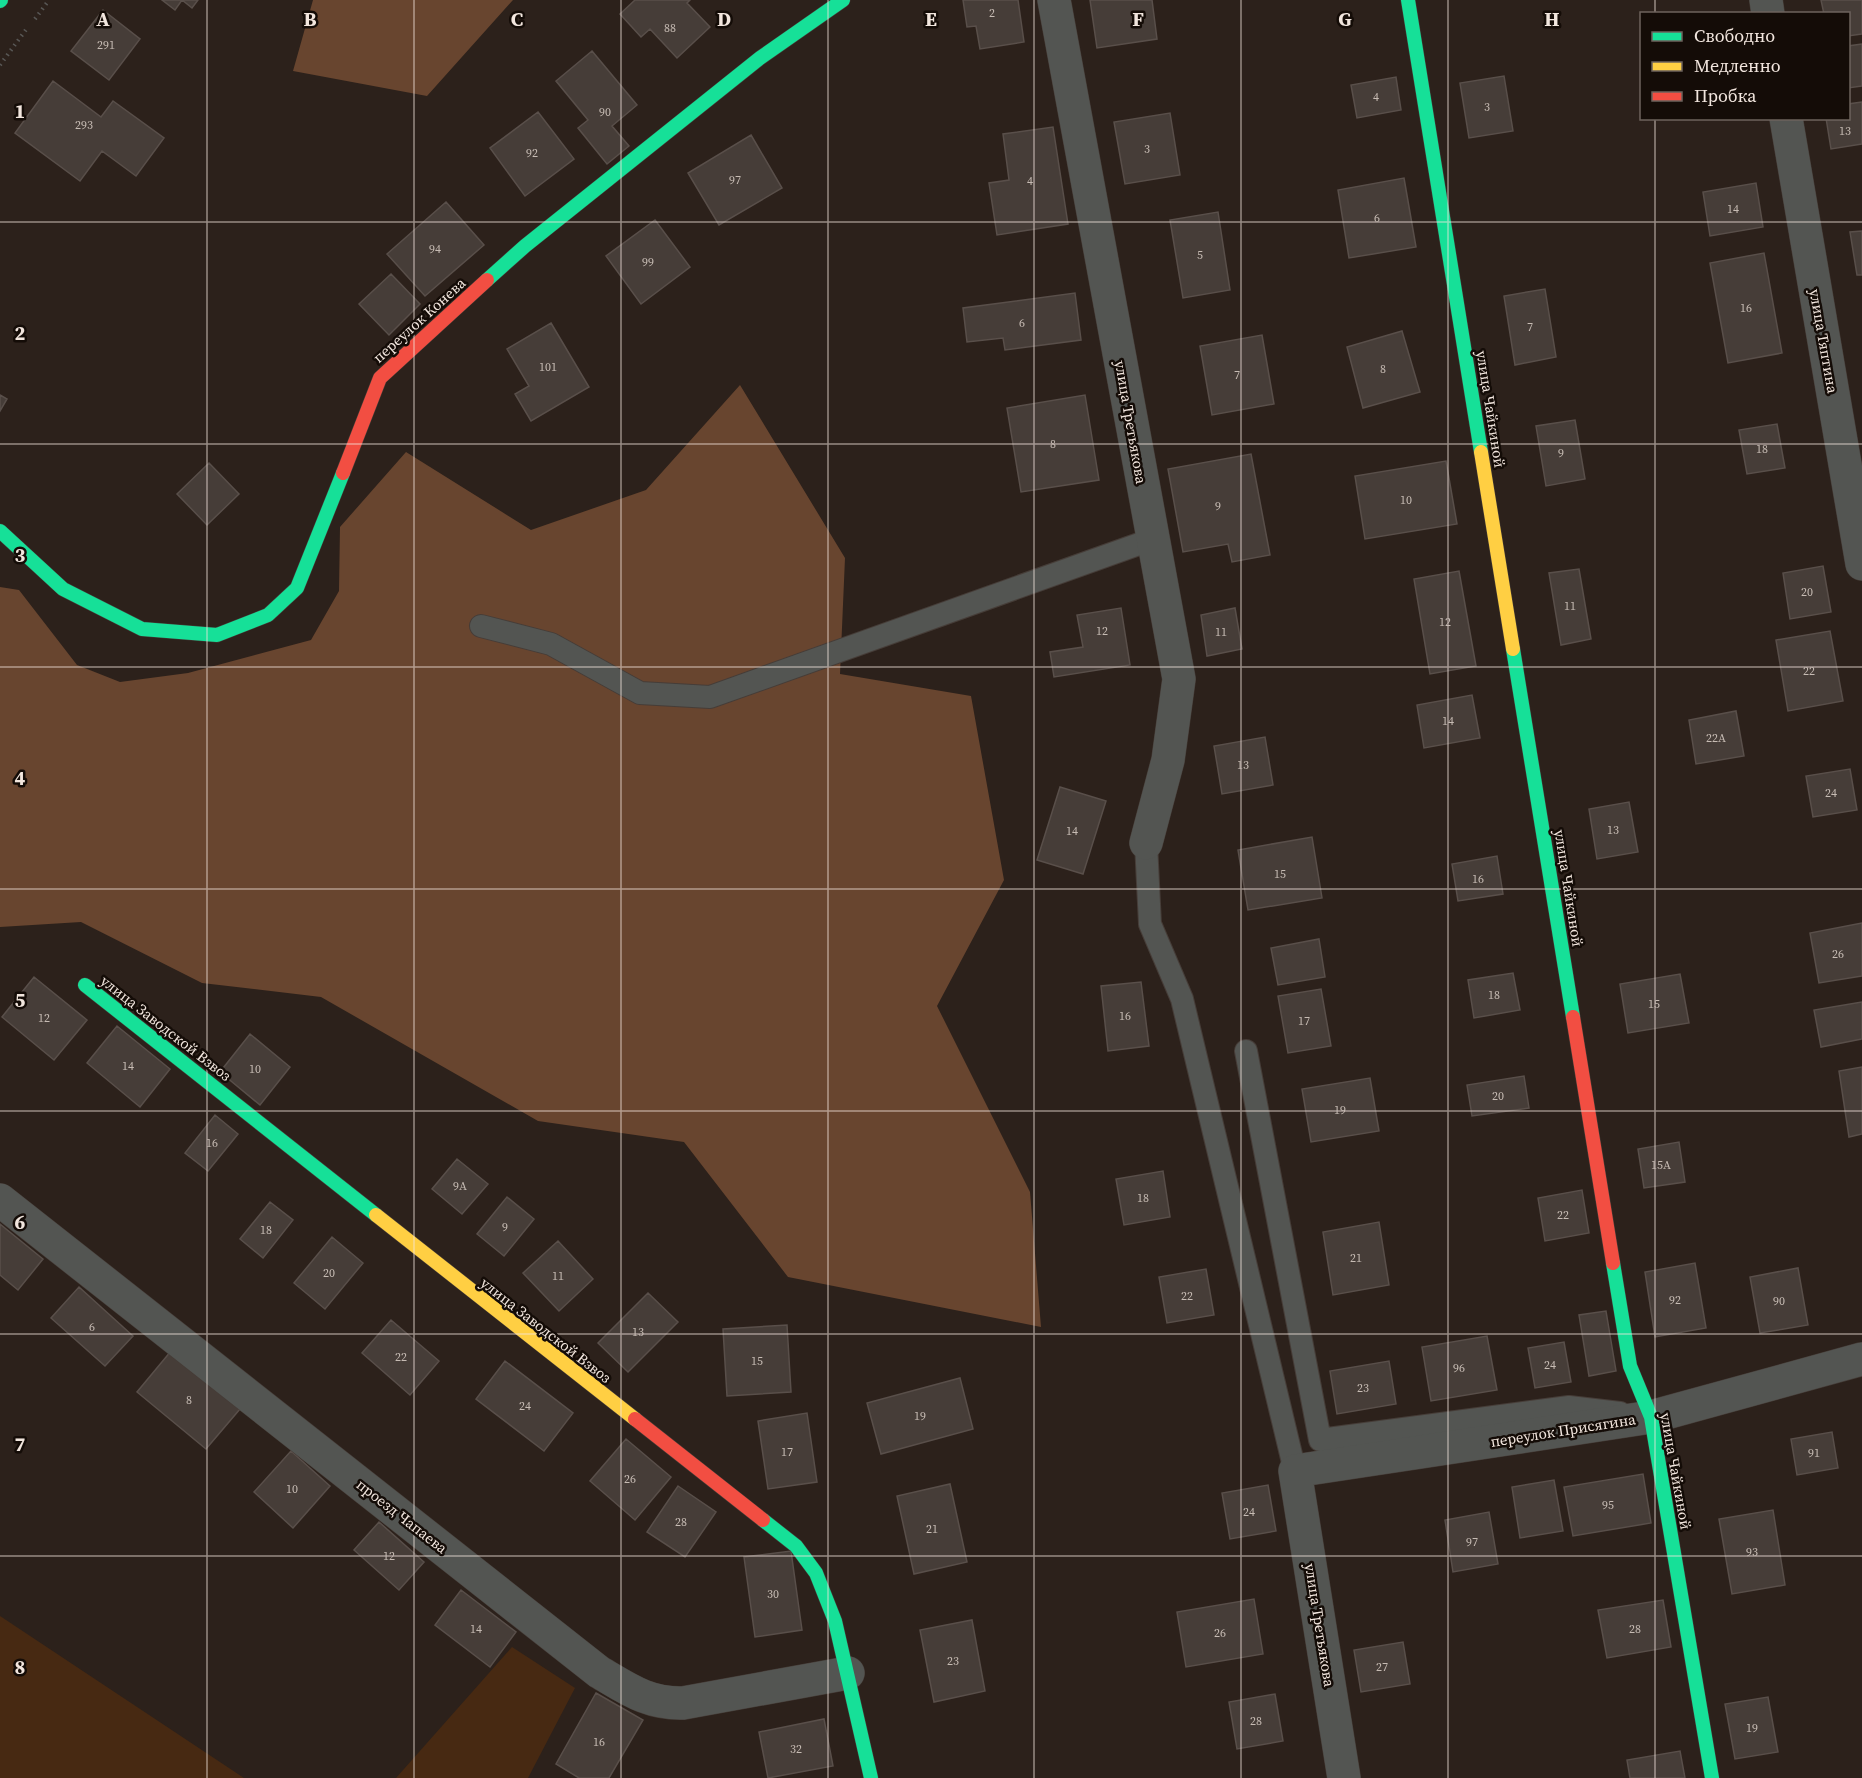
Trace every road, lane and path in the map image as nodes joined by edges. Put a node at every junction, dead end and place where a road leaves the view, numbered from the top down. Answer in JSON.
{"nodes":[{"id":1,"x":49,"y":0,"type":"edge"},
{"id":2,"x":843,"y":0,"type":"edge"},
{"id":3,"x":1054,"y":0,"type":"edge"},
{"id":4,"x":1408,"y":0,"type":"edge"},
{"id":5,"x":0,"y":65,"type":"edge"},
{"id":6,"x":1786,"y":120,"type":"edge"},
{"id":7,"x":0,"y":531,"type":"edge"},
{"id":8,"x":1153,"y":538,"type":"junction"},
{"id":9,"x":1862,"y":564,"type":"edge"},
{"id":10,"x":481,"y":626,"type":"dead end"},
{"id":11,"x":1146,"y":843,"type":"joint"},
{"id":12,"x":85,"y":985,"type":"dead end"},
{"id":13,"x":1246,"y":1051,"type":"dead end"},
{"id":14,"x":0,"y":1200,"type":"edge"},
{"id":15,"x":1862,"y":1359,"type":"edge"},
{"id":16,"x":1651,"y":1417,"type":"junction"},
{"id":17,"x":1295,"y":1471,"type":"junction"},
{"id":18,"x":848,"y":1673,"type":"junction"},
{"id":19,"x":871,"y":1778,"type":"edge"},
{"id":20,"x":1344,"y":1778,"type":"edge"},
{"id":21,"x":1712,"y":1778,"type":"edge"}],
"edges":[{"from":1,"to":5,"type":"path"},
{"from":2,"to":7,"type":"street","name":"переулок Конева"},
{"from":3,"to":8,"type":"street","name":"улица Третьякова"},
{"from":4,"to":16,"type":"street","name":"улица Чайкиной"},
{"from":6,"to":9,"type":"street","name":"улица Тяптина"},
{"from":8,"to":10,"type":"lane"},
{"from":8,"to":11,"type":"street","name":"улица Третьякова"},
{"from":11,"to":17,"type":"lane"},
{"from":12,"to":18,"type":"street","name":"улица Заводской Взвоз"},
{"from":13,"to":16,"type":"lane"},
{"from":14,"to":18,"type":"street","name":"проезд Чапаева"},
{"from":15,"to":16,"type":"street","name":"переулок Присягина"},
{"from":16,"to":17,"type":"street","name":"переулок Присягина"},
{"from":16,"to":21,"type":"street","name":"улица Чайкиной"},
{"from":17,"to":20,"type":"street","name":"улица Третьякова"},
{"from":18,"to":19,"type":"street","name":"улица Заводской Взвоз"}]}
